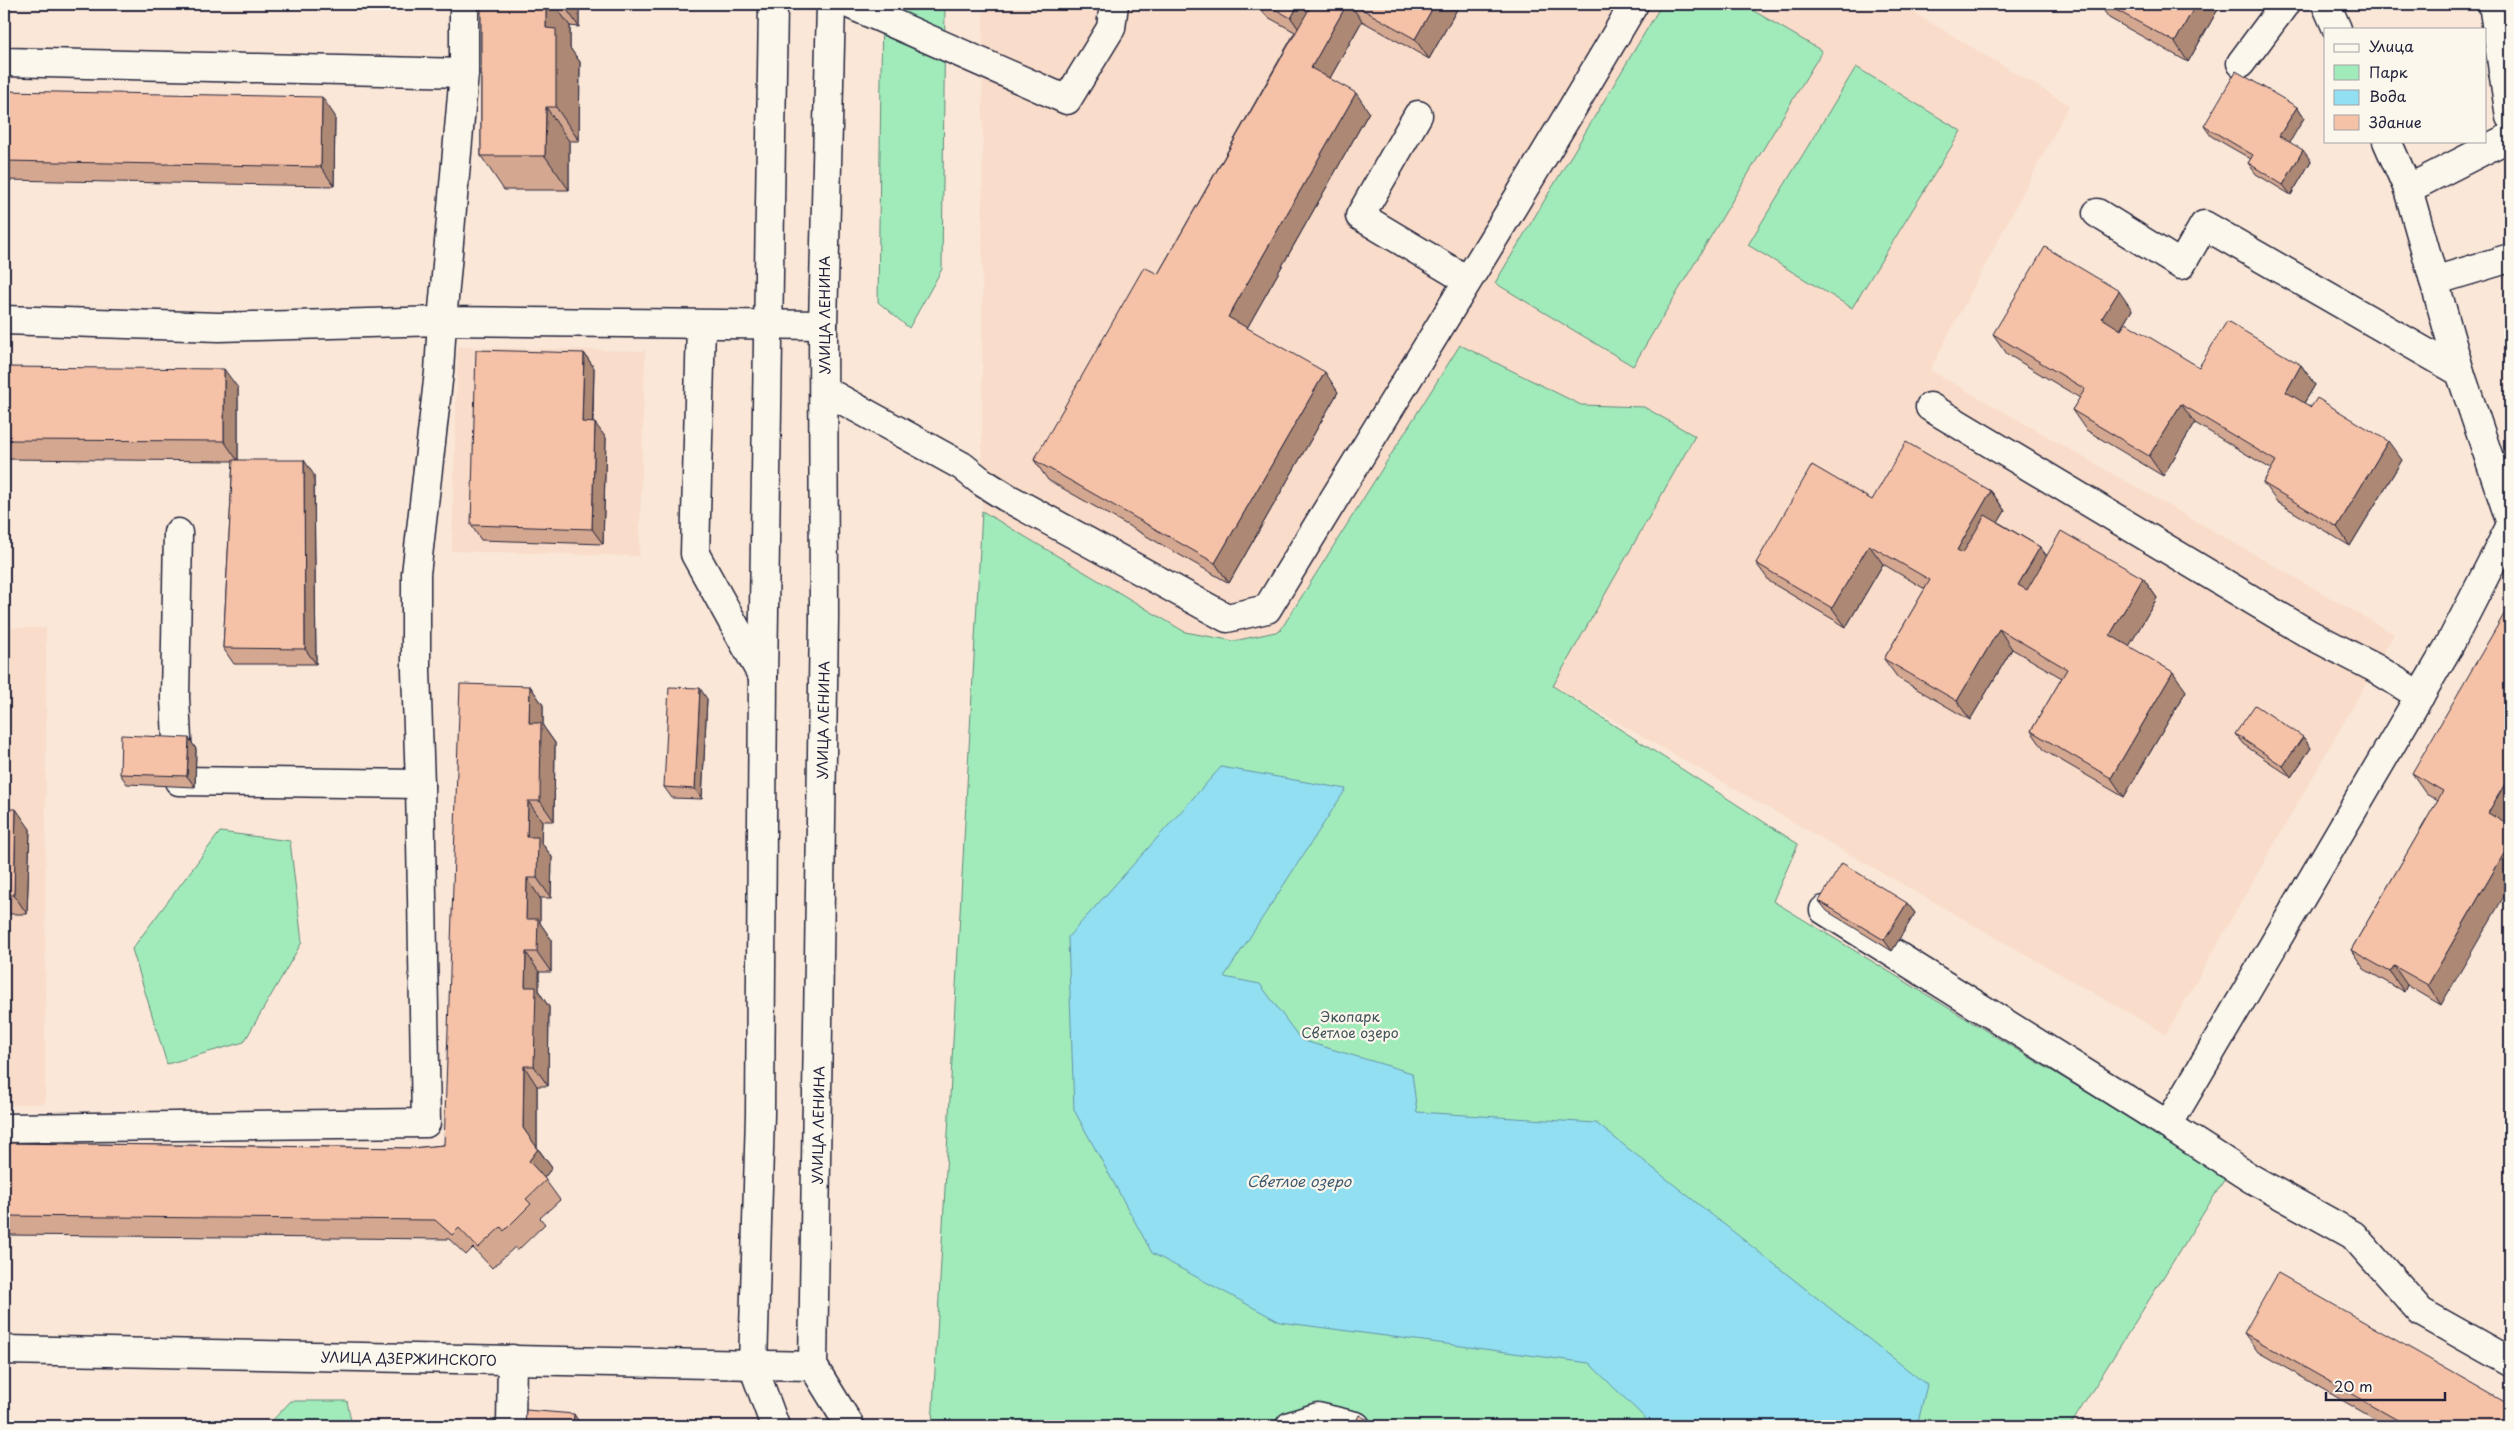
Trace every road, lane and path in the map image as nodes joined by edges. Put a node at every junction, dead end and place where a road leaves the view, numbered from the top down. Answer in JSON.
{"nodes":[{"id":1,"x":464,"y":4,"type":"edge"},
{"id":2,"x":773,"y":4,"type":"edge"},
{"id":3,"x":831,"y":4,"type":"edge"},
{"id":4,"x":849,"y":4,"type":"edge"},
{"id":5,"x":1114,"y":4,"type":"edge"},
{"id":6,"x":1634,"y":4,"type":"edge"},
{"id":7,"x":2285,"y":4,"type":"edge"},
{"id":8,"x":2326,"y":4,"type":"edge"},
{"id":9,"x":2493,"y":4,"type":"edge"},
{"id":10,"x":2337,"y":28,"type":"edge"},
{"id":11,"x":4,"y":62,"type":"edge"},
{"id":12,"x":2241,"y":63,"type":"dead end"},
{"id":13,"x":464,"y":73,"type":"junction"},
{"id":14,"x":1418,"y":115,"type":"dead end"},
{"id":15,"x":2510,"y":117,"type":"edge"},
{"id":16,"x":2510,"y":137,"type":"edge"},
{"id":17,"x":2387,"y":142,"type":"edge"},
{"id":18,"x":2408,"y":189,"type":"junction"},
{"id":19,"x":2096,"y":213,"type":"dead end"},
{"id":20,"x":2510,"y":258,"type":"edge"},
{"id":21,"x":1467,"y":280,"type":"junction"},
{"id":22,"x":2434,"y":281,"type":"junction"},
{"id":23,"x":4,"y":320,"type":"edge"},
{"id":24,"x":442,"y":321,"type":"junction"},
{"id":25,"x":700,"y":325,"type":"junction"},
{"id":26,"x":769,"y":325,"type":"junction"},
{"id":27,"x":823,"y":325,"type":"junction"},
{"id":28,"x":2460,"y":372,"type":"junction"},
{"id":29,"x":824,"y":390,"type":"junction"},
{"id":30,"x":1930,"y":408,"type":"dead end"},
{"id":31,"x":2510,"y":520,"type":"edge"},
{"id":32,"x":2510,"y":526,"type":"edge"},
{"id":33,"x":178,"y":532,"type":"dead end"},
{"id":34,"x":763,"y":677,"type":"junction"},
{"id":35,"x":2420,"y":696,"type":"junction"},
{"id":36,"x":420,"y":784,"type":"junction"},
{"id":37,"x":1824,"y":910,"type":"edge"},
{"id":38,"x":2168,"y":1125,"type":"junction"},
{"id":39,"x":4,"y":1128,"type":"edge"},
{"id":40,"x":4,"y":1350,"type":"edge"},
{"id":41,"x":512,"y":1359,"type":"junction"},
{"id":42,"x":2510,"y":1362,"type":"edge"},
{"id":43,"x":754,"y":1366,"type":"junction"},
{"id":44,"x":813,"y":1366,"type":"junction"},
{"id":45,"x":512,"y":1426,"type":"edge"},
{"id":46,"x":775,"y":1426,"type":"edge"},
{"id":47,"x":850,"y":1426,"type":"edge"},
{"id":48,"x":1290,"y":1426,"type":"edge"},
{"id":49,"x":1356,"y":1426,"type":"edge"}],
"edges":[{"from":1,"to":13,"type":"main road"},
{"from":2,"to":26,"type":"main road"},
{"from":3,"to":27,"type":"main road","name":"УЛИЦА ЛЕНИНА"},
{"from":4,"to":5,"type":"main road"},
{"from":6,"to":21,"type":"main road"},
{"from":7,"to":12,"type":"main road"},
{"from":8,"to":10,"type":"main road"},
{"from":9,"to":15,"type":"main road"},
{"from":11,"to":13,"type":"main road"},
{"from":13,"to":24,"type":"main road"},
{"from":14,"to":21,"type":"main road"},
{"from":16,"to":18,"type":"main road"},
{"from":17,"to":18,"type":"main road"},
{"from":18,"to":22,"type":"main road"},
{"from":19,"to":28,"type":"main road"},
{"from":20,"to":22,"type":"main road"},
{"from":21,"to":29,"type":"main road"},
{"from":22,"to":28,"type":"main road"},
{"from":23,"to":24,"type":"main road"},
{"from":24,"to":25,"type":"main road"},
{"from":24,"to":36,"type":"main road"},
{"from":25,"to":26,"type":"main road"},
{"from":25,"to":34,"type":"main road"},
{"from":26,"to":27,"type":"main road"},
{"from":26,"to":34,"type":"main road"},
{"from":27,"to":29,"type":"main road","name":"УЛИЦА ЛЕНИНА"},
{"from":28,"to":31,"type":"main road"},
{"from":29,"to":44,"type":"main road","name":"УЛИЦА ЛЕНИНА"},
{"from":30,"to":35,"type":"main road"},
{"from":32,"to":35,"type":"main road"},
{"from":33,"to":36,"type":"main road"},
{"from":34,"to":43,"type":"main road"},
{"from":35,"to":38,"type":"main road"},
{"from":36,"to":39,"type":"main road"},
{"from":37,"to":38,"type":"main road"},
{"from":38,"to":42,"type":"main road"},
{"from":40,"to":41,"type":"main road","name":"УЛИЦА ДЗЕРЖИНСКОГО"},
{"from":41,"to":43,"type":"main road","name":"УЛИЦА ДЗЕРЖИНСКОГО"},
{"from":41,"to":45,"type":"main road"},
{"from":43,"to":44,"type":"main road","name":"УЛИЦА ДЗЕРЖИНСКОГО"},
{"from":43,"to":46,"type":"main road"},
{"from":44,"to":47,"type":"main road"},
{"from":48,"to":49,"type":"main road"}]}
